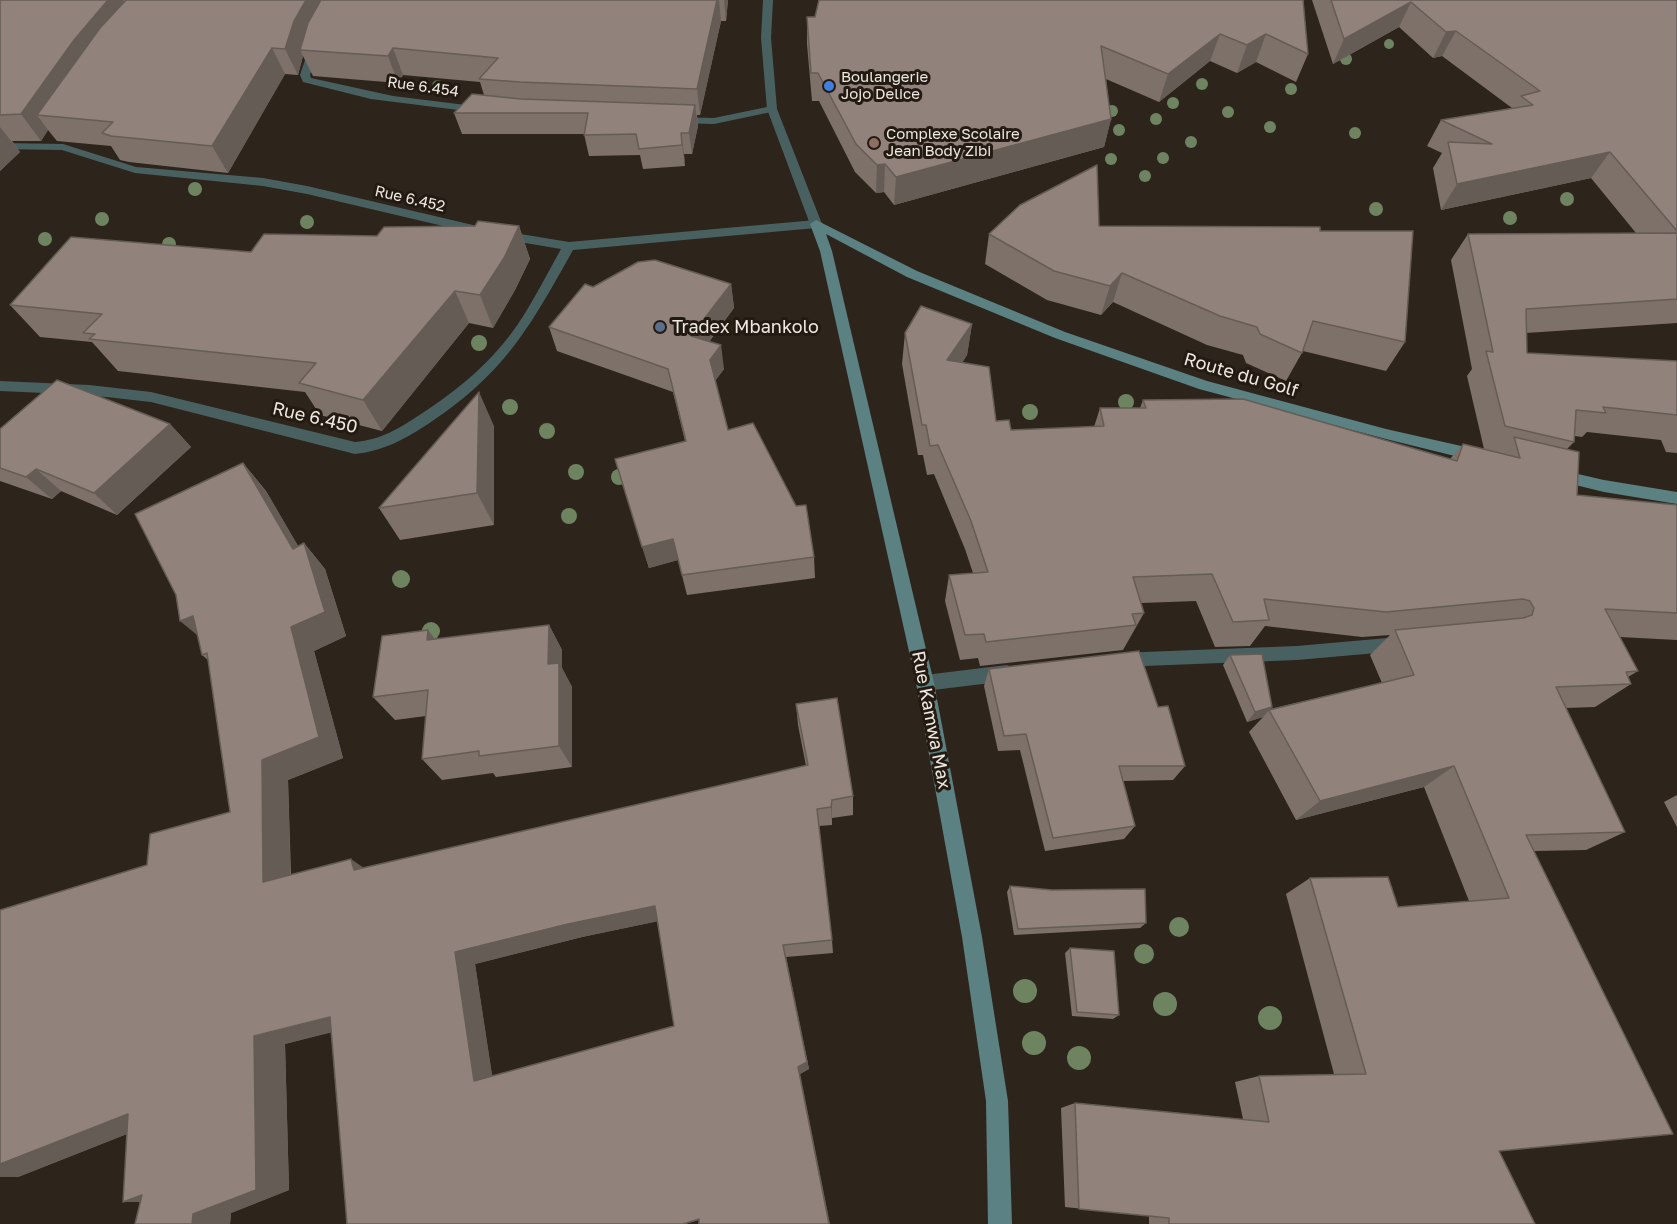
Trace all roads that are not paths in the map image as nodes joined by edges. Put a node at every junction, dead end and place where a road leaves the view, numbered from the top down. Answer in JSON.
{"nodes":[{"id":1,"x":768,"y":0,"type":"edge"},
{"id":2,"x":318,"y":38,"type":"edge"},
{"id":3,"x":772,"y":109,"type":"junction"},
{"id":4,"x":495,"y":111,"type":"edge"},
{"id":5,"x":667,"y":120,"type":"edge"},
{"id":6,"x":0,"y":146,"type":"edge"},
{"id":7,"x":816,"y":224,"type":"junction"},
{"id":8,"x":569,"y":246,"type":"junction"},
{"id":9,"x":0,"y":386,"type":"edge"},
{"id":10,"x":1489,"y":459,"type":"edge"},
{"id":11,"x":1547,"y":472,"type":"edge"},
{"id":12,"x":1677,"y":498,"type":"edge"},
{"id":13,"x":1416,"y":642,"type":"edge"},
{"id":14,"x":1102,"y":662,"type":"edge"},
{"id":15,"x":1020,"y":672,"type":"edge"},
{"id":16,"x":926,"y":683,"type":"junction"},
{"id":17,"x":1000,"y":1224,"type":"edge"}],
"edges":[{"from":1,"to":3,"type":"street"},
{"from":2,"to":4,"type":"street","name":"Rue 6.454"},
{"from":3,"to":5,"type":"street"},
{"from":3,"to":7,"type":"street"},
{"from":6,"to":8,"type":"street","name":"Rue 6.452"},
{"from":7,"to":8,"type":"street","name":"Rue 6.452"},
{"from":7,"to":10,"type":"main road","name":"Route du Golf"},
{"from":7,"to":16,"type":"main road","name":"Rue Kamwa Max"},
{"from":8,"to":9,"type":"street","name":"Rue 6.450"},
{"from":11,"to":12,"type":"main road"},
{"from":13,"to":14,"type":"street"},
{"from":15,"to":16,"type":"street"},
{"from":16,"to":17,"type":"main road","name":"Rue Kamwa Max"}]}
